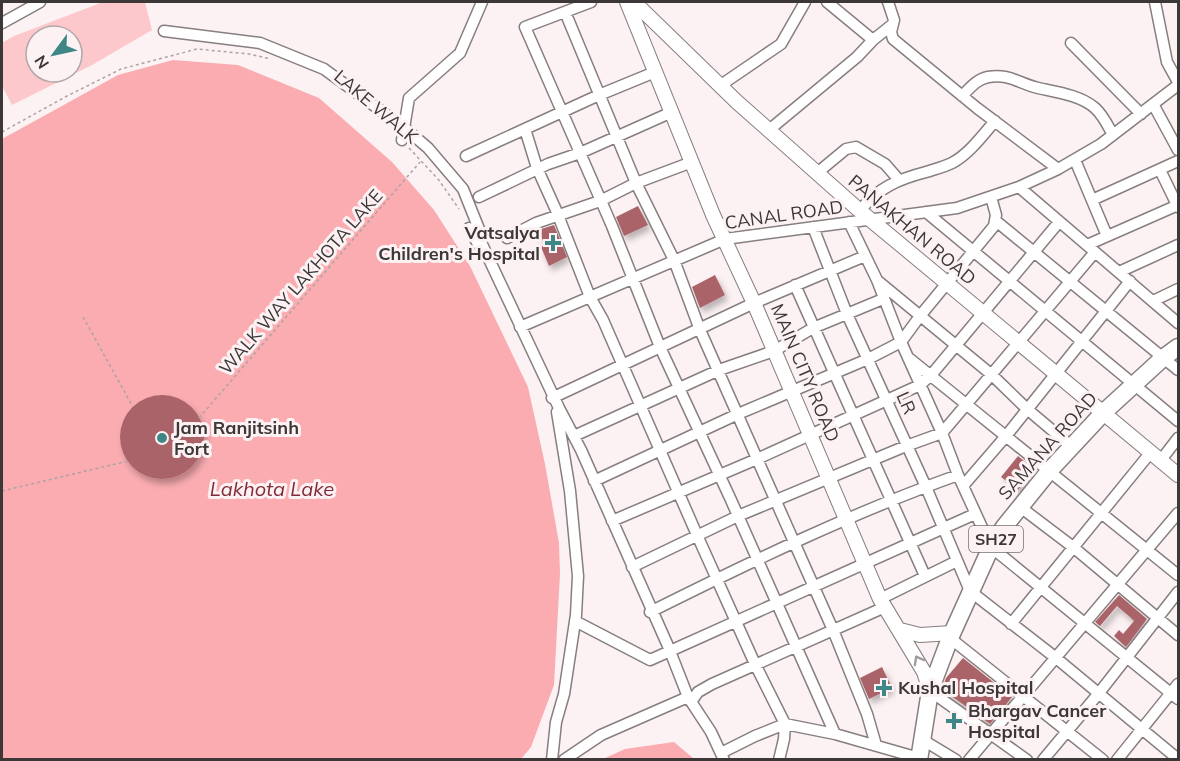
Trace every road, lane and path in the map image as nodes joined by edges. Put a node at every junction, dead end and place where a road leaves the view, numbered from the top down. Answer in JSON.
{"nodes":[{"id":1,"x":40,"y":2,"type":"edge"},
{"id":2,"x":482,"y":2,"type":"edge"},
{"id":3,"x":591,"y":2,"type":"edge"},
{"id":4,"x":627,"y":2,"type":"edge"},
{"id":5,"x":634,"y":2,"type":"edge"},
{"id":6,"x":805,"y":2,"type":"edge"},
{"id":7,"x":827,"y":2,"type":"edge"},
{"id":8,"x":888,"y":2,"type":"edge"},
{"id":9,"x":1155,"y":2,"type":"edge"},
{"id":10,"x":568,"y":19,"type":"dead end"},
{"id":11,"x":2,"y":23,"type":"edge"},
{"id":12,"x":893,"y":24,"type":"junction"},
{"id":13,"x":164,"y":31,"type":"dead end"},
{"id":14,"x":873,"y":40,"type":"junction"},
{"id":15,"x":1071,"y":43,"type":"dead end"},
{"id":16,"x":272,"y":60,"type":"dead end"},
{"id":17,"x":655,"y":72,"type":"junction"},
{"id":18,"x":1179,"y":84,"type":"edge"},
{"id":19,"x":721,"y":85,"type":"junction"},
{"id":20,"x":599,"y":95,"type":"junction"},
{"id":21,"x":963,"y":96,"type":"junction"},
{"id":22,"x":1154,"y":104,"type":"junction"},
{"id":23,"x":563,"y":112,"type":"junction"},
{"id":24,"x":672,"y":112,"type":"junction"},
{"id":25,"x":1141,"y":114,"type":"junction"},
{"id":26,"x":995,"y":122,"type":"junction"},
{"id":27,"x":404,"y":128,"type":"junction"},
{"id":28,"x":525,"y":129,"type":"junction"},
{"id":29,"x":769,"y":130,"type":"junction"},
{"id":30,"x":2,"y":132,"type":"edge"},
{"id":31,"x":1113,"y":135,"type":"junction"},
{"id":32,"x":617,"y":136,"type":"junction"},
{"id":33,"x":402,"y":140,"type":"joint"},
{"id":34,"x":1179,"y":150,"type":"edge"},
{"id":35,"x":580,"y":153,"type":"junction"},
{"id":36,"x":466,"y":156,"type":"dead end"},
{"id":37,"x":1075,"y":160,"type":"junction"},
{"id":38,"x":421,"y":161,"type":"junction"},
{"id":39,"x":1179,"y":161,"type":"edge"},
{"id":40,"x":692,"y":162,"type":"junction"},
{"id":41,"x":537,"y":168,"type":"junction"},
{"id":42,"x":1058,"y":169,"type":"junction"},
{"id":43,"x":1160,"y":170,"type":"junction"},
{"id":44,"x":817,"y":173,"type":"junction"},
{"id":45,"x":899,"y":180,"type":"junction"},
{"id":46,"x":636,"y":183,"type":"junction"},
{"id":47,"x":1019,"y":187,"type":"junction"},
{"id":48,"x":991,"y":196,"type":"junction"},
{"id":49,"x":479,"y":197,"type":"dead end"},
{"id":50,"x":1092,"y":200,"type":"junction"},
{"id":51,"x":600,"y":201,"type":"junction"},
{"id":52,"x":1178,"y":205,"type":"edge"},
{"id":53,"x":926,"y":212,"type":"junction"},
{"id":54,"x":866,"y":215,"type":"junction"},
{"id":55,"x":559,"y":216,"type":"junction"},
{"id":56,"x":996,"y":221,"type":"junction"},
{"id":57,"x":849,"y":222,"type":"junction"},
{"id":58,"x":1059,"y":222,"type":"junction"},
{"id":59,"x":813,"y":226,"type":"junction"},
{"id":60,"x":469,"y":228,"type":"joint"},
{"id":61,"x":1107,"y":236,"type":"junction"},
{"id":62,"x":507,"y":238,"type":"dead end"},
{"id":63,"x":725,"y":239,"type":"junction"},
{"id":64,"x":1179,"y":245,"type":"edge"},
{"id":65,"x":1091,"y":248,"type":"junction"},
{"id":66,"x":974,"y":251,"type":"junction"},
{"id":67,"x":1035,"y":252,"type":"junction"},
{"id":68,"x":865,"y":256,"type":"junction"},
{"id":69,"x":674,"y":260,"type":"junction"},
{"id":70,"x":831,"y":270,"type":"junction"},
{"id":71,"x":1119,"y":272,"type":"junction"},
{"id":72,"x":633,"y":278,"type":"junction"},
{"id":73,"x":877,"y":280,"type":"junction"},
{"id":74,"x":1010,"y":281,"type":"junction"},
{"id":75,"x":1071,"y":281,"type":"junction"},
{"id":76,"x":1130,"y":281,"type":"junction"},
{"id":77,"x":947,"y":284,"type":"junction"},
{"id":78,"x":795,"y":285,"type":"junction"},
{"id":79,"x":1179,"y":289,"type":"edge"},
{"id":80,"x":590,"y":297,"type":"junction"},
{"id":81,"x":883,"y":298,"type":"junction"},
{"id":82,"x":1153,"y":301,"type":"junction"},
{"id":83,"x":754,"y":303,"type":"junction"},
{"id":84,"x":1045,"y":311,"type":"junction"},
{"id":85,"x":1106,"y":311,"type":"junction"},
{"id":86,"x":847,"y":314,"type":"junction"},
{"id":87,"x":983,"y":314,"type":"junction"},
{"id":88,"x":920,"y":316,"type":"junction"},
{"id":89,"x":83,"y":318,"type":"dead end"},
{"id":90,"x":1179,"y":323,"type":"edge"},
{"id":91,"x":520,"y":327,"type":"junction"},
{"id":92,"x":813,"y":328,"type":"junction"},
{"id":93,"x":700,"y":330,"type":"junction"},
{"id":94,"x":1082,"y":340,"type":"junction"},
{"id":95,"x":901,"y":342,"type":"junction"},
{"id":96,"x":1018,"y":343,"type":"junction"},
{"id":97,"x":955,"y":345,"type":"junction"},
{"id":98,"x":660,"y":347,"type":"junction"},
{"id":99,"x":1179,"y":347,"type":"edge"},
{"id":100,"x":774,"y":351,"type":"junction"},
{"id":101,"x":1163,"y":358,"type":"junction"},
{"id":102,"x":868,"y":359,"type":"junction"},
{"id":103,"x":910,"y":359,"type":"junction"},
{"id":104,"x":623,"y":365,"type":"junction"},
{"id":105,"x":719,"y":370,"type":"junction"},
{"id":106,"x":1179,"y":370,"type":"edge"},
{"id":107,"x":834,"y":373,"type":"junction"},
{"id":108,"x":932,"y":375,"type":"junction"},
{"id":109,"x":992,"y":375,"type":"junction"},
{"id":110,"x":1056,"y":375,"type":"junction"},
{"id":111,"x":1134,"y":383,"type":"junction"},
{"id":112,"x":920,"y":385,"type":"junction"},
{"id":113,"x":679,"y":389,"type":"junction"},
{"id":114,"x":791,"y":391,"type":"junction"},
{"id":115,"x":553,"y":398,"type":"junction"},
{"id":116,"x":886,"y":400,"type":"junction"},
{"id":117,"x":967,"y":404,"type":"junction"},
{"id":118,"x":640,"y":405,"type":"junction"},
{"id":119,"x":133,"y":407,"type":"dead end"},
{"id":120,"x":1027,"y":409,"type":"junction"},
{"id":121,"x":1104,"y":412,"type":"junction"},
{"id":122,"x":738,"y":414,"type":"junction"},
{"id":123,"x":853,"y":416,"type":"junction"},
{"id":124,"x":199,"y":418,"type":"dead end"},
{"id":125,"x":1179,"y":421,"type":"edge"},
{"id":126,"x":699,"y":432,"type":"junction"},
{"id":127,"x":942,"y":433,"type":"junction"},
{"id":128,"x":810,"y":435,"type":"junction"},
{"id":129,"x":574,"y":436,"type":"junction"},
{"id":130,"x":1006,"y":436,"type":"junction"},
{"id":131,"x":1179,"y":438,"type":"edge"},
{"id":132,"x":906,"y":446,"type":"junction"},
{"id":133,"x":1072,"y":447,"type":"junction"},
{"id":134,"x":659,"y":450,"type":"junction"},
{"id":135,"x":1156,"y":456,"type":"junction"},
{"id":136,"x":757,"y":459,"type":"junction"},
{"id":137,"x":873,"y":460,"type":"junction"},
{"id":138,"x":128,"y":461,"type":"dead end"},
{"id":139,"x":1050,"y":470,"type":"junction"},
{"id":140,"x":1179,"y":475,"type":"edge"},
{"id":141,"x":719,"y":476,"type":"junction"},
{"id":142,"x":828,"y":479,"type":"junction"},
{"id":143,"x":594,"y":481,"type":"junction"},
{"id":144,"x":960,"y":481,"type":"junction"},
{"id":145,"x":926,"y":487,"type":"junction"},
{"id":146,"x":2,"y":491,"type":"edge"},
{"id":147,"x":679,"y":494,"type":"junction"},
{"id":148,"x":891,"y":501,"type":"junction"},
{"id":149,"x":775,"y":502,"type":"junction"},
{"id":150,"x":1019,"y":506,"type":"junction"},
{"id":151,"x":1101,"y":513,"type":"junction"},
{"id":152,"x":1179,"y":513,"type":"edge"},
{"id":153,"x":975,"y":514,"type":"junction"},
{"id":154,"x":738,"y":516,"type":"junction"},
{"id":155,"x":846,"y":520,"type":"junction"},
{"id":156,"x":612,"y":521,"type":"junction"},
{"id":157,"x":944,"y":529,"type":"junction"},
{"id":158,"x":697,"y":535,"type":"junction"},
{"id":159,"x":793,"y":544,"type":"junction"},
{"id":160,"x":910,"y":544,"type":"junction"},
{"id":161,"x":991,"y":547,"type":"junction"},
{"id":162,"x":1073,"y":547,"type":"junction"},
{"id":163,"x":1147,"y":550,"type":"junction"},
{"id":164,"x":757,"y":560,"type":"junction"},
{"id":165,"x":957,"y":561,"type":"junction"},
{"id":166,"x":864,"y":563,"type":"junction"},
{"id":167,"x":633,"y":567,"type":"junction"},
{"id":168,"x":1179,"y":575,"type":"edge"},
{"id":169,"x":925,"y":576,"type":"junction"},
{"id":170,"x":717,"y":579,"type":"junction"},
{"id":171,"x":1118,"y":584,"type":"junction"},
{"id":172,"x":1041,"y":586,"type":"junction"},
{"id":173,"x":813,"y":587,"type":"junction"},
{"id":174,"x":970,"y":591,"type":"junction"},
{"id":175,"x":1179,"y":592,"type":"edge"},
{"id":176,"x":882,"y":603,"type":"junction"},
{"id":177,"x":776,"y":604,"type":"junction"},
{"id":178,"x":651,"y":611,"type":"junction"},
{"id":179,"x":1158,"y":618,"type":"junction"},
{"id":180,"x":575,"y":621,"type":"junction"},
{"id":181,"x":736,"y":622,"type":"junction"},
{"id":182,"x":1086,"y":622,"type":"junction"},
{"id":183,"x":1011,"y":624,"type":"junction"},
{"id":184,"x":833,"y":630,"type":"junction"},
{"id":185,"x":900,"y":630,"type":"junction"},
{"id":186,"x":951,"y":635,"type":"junction"},
{"id":187,"x":1179,"y":635,"type":"edge"},
{"id":188,"x":796,"y":648,"type":"junction"},
{"id":189,"x":669,"y":653,"type":"junction"},
{"id":190,"x":1128,"y":657,"type":"junction"},
{"id":191,"x":1056,"y":658,"type":"junction"},
{"id":192,"x":755,"y":664,"type":"junction"},
{"id":193,"x":930,"y":692,"type":"junction"},
{"id":194,"x":1176,"y":692,"type":"edge"},
{"id":195,"x":1099,"y":693,"type":"junction"},
{"id":196,"x":1024,"y":695,"type":"junction"},
{"id":197,"x":690,"y":700,"type":"junction"},
{"id":198,"x":785,"y":724,"type":"junction"},
{"id":199,"x":1143,"y":728,"type":"junction"},
{"id":200,"x":1068,"y":730,"type":"junction"},
{"id":201,"x":992,"y":733,"type":"junction"},
{"id":202,"x":835,"y":734,"type":"junction"},
{"id":203,"x":923,"y":740,"type":"junction"},
{"id":204,"x":876,"y":746,"type":"junction"},
{"id":205,"x":723,"y":756,"type":"edge"},
{"id":206,"x":552,"y":759,"type":"edge"},
{"id":207,"x":564,"y":759,"type":"edge"},
{"id":208,"x":779,"y":759,"type":"edge"},
{"id":209,"x":919,"y":759,"type":"edge"},
{"id":210,"x":956,"y":759,"type":"edge"},
{"id":211,"x":969,"y":759,"type":"edge"},
{"id":212,"x":1028,"y":759,"type":"edge"},
{"id":213,"x":1044,"y":759,"type":"edge"},
{"id":214,"x":1103,"y":759,"type":"edge"},
{"id":215,"x":1118,"y":759,"type":"edge"},
{"id":216,"x":1179,"y":759,"type":"edge"}],
"edges":[{"from":1,"to":11,"type":"street"},
{"from":2,"to":27,"type":"street"},
{"from":3,"to":23,"type":"street"},
{"from":4,"to":17,"type":"street","name":"MAIN CITY ROAD"},
{"from":5,"to":19,"type":"street","name":"PANAKHAN ROAD"},
{"from":6,"to":19,"type":"street"},
{"from":7,"to":14,"type":"street"},
{"from":8,"to":12,"type":"street"},
{"from":9,"to":18,"type":"street"},
{"from":10,"to":20,"type":"street"},
{"from":12,"to":14,"type":"street"},
{"from":12,"to":21,"type":"street"},
{"from":13,"to":27,"type":"street"},
{"from":14,"to":29,"type":"street"},
{"from":15,"to":25,"type":"street"},
{"from":16,"to":30,"type":"path"},
{"from":17,"to":20,"type":"street"},
{"from":17,"to":24,"type":"street","name":"MAIN CITY ROAD"},
{"from":18,"to":22,"type":"street","name":"CANAL ROAD"},
{"from":19,"to":29,"type":"street","name":"PANAKHAN ROAD"},
{"from":20,"to":23,"type":"street"},
{"from":20,"to":32,"type":"street"},
{"from":21,"to":26,"type":"street"},
{"from":21,"to":31,"type":"street"},
{"from":22,"to":25,"type":"street","name":"CANAL ROAD"},
{"from":22,"to":34,"type":"street"},
{"from":23,"to":28,"type":"street"},
{"from":23,"to":35,"type":"street"},
{"from":24,"to":32,"type":"street"},
{"from":24,"to":40,"type":"street","name":"MAIN CITY ROAD"},
{"from":25,"to":31,"type":"street","name":"CANAL ROAD"},
{"from":26,"to":42,"type":"street"},
{"from":26,"to":45,"type":"street"},
{"from":27,"to":33,"type":"street"},
{"from":27,"to":91,"type":"street"},
{"from":28,"to":36,"type":"street"},
{"from":28,"to":41,"type":"street"},
{"from":29,"to":44,"type":"street","name":"PANAKHAN ROAD"},
{"from":31,"to":37,"type":"street","name":"CANAL ROAD"},
{"from":32,"to":35,"type":"street"},
{"from":32,"to":46,"type":"street"},
{"from":33,"to":38,"type":"path","name":"LAKE WALK"},
{"from":35,"to":41,"type":"street"},
{"from":35,"to":51,"type":"street"},
{"from":37,"to":42,"type":"street","name":"CANAL ROAD"},
{"from":37,"to":50,"type":"street"},
{"from":38,"to":60,"type":"path","name":"LAKE WALK"},
{"from":38,"to":124,"type":"path","name":"WALK WAY LAKHOTA LAKE"},
{"from":39,"to":43,"type":"street"},
{"from":40,"to":46,"type":"street"},
{"from":40,"to":63,"type":"street","name":"MAIN CITY ROAD"},
{"from":41,"to":49,"type":"street"},
{"from":41,"to":55,"type":"street"},
{"from":42,"to":47,"type":"street","name":"CANAL ROAD"},
{"from":43,"to":50,"type":"street"},
{"from":43,"to":52,"type":"street"},
{"from":44,"to":45,"type":"street"},
{"from":44,"to":54,"type":"street","name":"PANAKHAN ROAD"},
{"from":45,"to":54,"type":"street"},
{"from":46,"to":51,"type":"street"},
{"from":46,"to":69,"type":"street"},
{"from":47,"to":48,"type":"street","name":"CANAL ROAD"},
{"from":47,"to":58,"type":"street"},
{"from":48,"to":53,"type":"street","name":"CANAL ROAD"},
{"from":48,"to":56,"type":"street"},
{"from":50,"to":61,"type":"street"},
{"from":51,"to":55,"type":"street"},
{"from":51,"to":72,"type":"street"},
{"from":52,"to":61,"type":"street"},
{"from":53,"to":54,"type":"street","name":"CANAL ROAD"},
{"from":53,"to":66,"type":"street"},
{"from":54,"to":57,"type":"street","name":"CANAL ROAD"},
{"from":54,"to":77,"type":"street","name":"PANAKHAN ROAD"},
{"from":55,"to":62,"type":"street"},
{"from":55,"to":80,"type":"street"},
{"from":56,"to":66,"type":"street"},
{"from":56,"to":67,"type":"street"},
{"from":57,"to":59,"type":"street","name":"CANAL ROAD"},
{"from":57,"to":68,"type":"street"},
{"from":58,"to":65,"type":"street"},
{"from":58,"to":67,"type":"street"},
{"from":59,"to":63,"type":"street","name":"CANAL ROAD"},
{"from":59,"to":70,"type":"street","name":"LR"},
{"from":60,"to":91,"type":"street"},
{"from":61,"to":65,"type":"street"},
{"from":63,"to":69,"type":"street","name":"CANAL ROAD"},
{"from":63,"to":83,"type":"street","name":"MAIN CITY ROAD"},
{"from":64,"to":71,"type":"street"},
{"from":65,"to":71,"type":"street"},
{"from":65,"to":75,"type":"street"},
{"from":66,"to":74,"type":"street"},
{"from":66,"to":77,"type":"street"},
{"from":67,"to":74,"type":"street"},
{"from":67,"to":75,"type":"street"},
{"from":68,"to":70,"type":"street"},
{"from":68,"to":73,"type":"street"},
{"from":69,"to":72,"type":"street","name":"CANAL ROAD"},
{"from":69,"to":93,"type":"street"},
{"from":70,"to":78,"type":"street"},
{"from":70,"to":86,"type":"street","name":"LR"},
{"from":71,"to":76,"type":"street"},
{"from":72,"to":80,"type":"street","name":"CANAL ROAD"},
{"from":72,"to":98,"type":"street"},
{"from":73,"to":81,"type":"street"},
{"from":73,"to":88,"type":"street"},
{"from":74,"to":84,"type":"street"},
{"from":74,"to":87,"type":"street"},
{"from":75,"to":84,"type":"street"},
{"from":75,"to":85,"type":"street"},
{"from":76,"to":82,"type":"street"},
{"from":76,"to":85,"type":"street"},
{"from":77,"to":87,"type":"street","name":"PANAKHAN ROAD"},
{"from":77,"to":88,"type":"street"},
{"from":78,"to":83,"type":"street"},
{"from":78,"to":92,"type":"street"},
{"from":79,"to":82,"type":"street"},
{"from":80,"to":91,"type":"street","name":"CANAL ROAD"},
{"from":80,"to":104,"type":"street"},
{"from":81,"to":86,"type":"street"},
{"from":81,"to":95,"type":"street"},
{"from":82,"to":90,"type":"street"},
{"from":83,"to":93,"type":"street"},
{"from":83,"to":100,"type":"street","name":"MAIN CITY ROAD"},
{"from":84,"to":94,"type":"street"},
{"from":84,"to":96,"type":"street"},
{"from":85,"to":94,"type":"street"},
{"from":85,"to":101,"type":"street"},
{"from":86,"to":92,"type":"street"},
{"from":86,"to":102,"type":"street","name":"LR"},
{"from":87,"to":96,"type":"street","name":"PANAKHAN ROAD"},
{"from":87,"to":97,"type":"street"},
{"from":88,"to":95,"type":"street"},
{"from":88,"to":97,"type":"street"},
{"from":89,"to":119,"type":"path"},
{"from":91,"to":115,"type":"street"},
{"from":92,"to":100,"type":"street"},
{"from":92,"to":107,"type":"street"},
{"from":93,"to":98,"type":"street"},
{"from":93,"to":105,"type":"street"},
{"from":94,"to":110,"type":"street"},
{"from":94,"to":111,"type":"street"},
{"from":95,"to":102,"type":"street"},
{"from":95,"to":103,"type":"street"},
{"from":96,"to":109,"type":"street"},
{"from":96,"to":110,"type":"street","name":"PANAKHAN ROAD"},
{"from":97,"to":108,"type":"street"},
{"from":97,"to":109,"type":"street"},
{"from":98,"to":104,"type":"street"},
{"from":98,"to":113,"type":"street"},
{"from":99,"to":101,"type":"main road","name":"SAMANA ROAD","number":"SH27"},
{"from":100,"to":105,"type":"street"},
{"from":100,"to":114,"type":"street","name":"MAIN CITY ROAD"},
{"from":101,"to":106,"type":"street"},
{"from":101,"to":111,"type":"main road","name":"SAMANA ROAD","number":"SH27"},
{"from":102,"to":107,"type":"street"},
{"from":102,"to":116,"type":"street","name":"LR"},
{"from":103,"to":108,"type":"street"},
{"from":103,"to":112,"type":"street"},
{"from":104,"to":115,"type":"street"},
{"from":104,"to":118,"type":"street"},
{"from":105,"to":113,"type":"street"},
{"from":105,"to":122,"type":"street"},
{"from":107,"to":114,"type":"street"},
{"from":107,"to":123,"type":"street"},
{"from":108,"to":112,"type":"street"},
{"from":108,"to":117,"type":"street"},
{"from":109,"to":117,"type":"street"},
{"from":109,"to":120,"type":"street"},
{"from":110,"to":120,"type":"street"},
{"from":110,"to":121,"type":"street","name":"PANAKHAN ROAD"},
{"from":111,"to":121,"type":"main road","name":"SAMANA ROAD","number":"SH27"},
{"from":111,"to":125,"type":"street"},
{"from":112,"to":116,"type":"street"},
{"from":112,"to":127,"type":"street"},
{"from":113,"to":118,"type":"street"},
{"from":113,"to":126,"type":"street"},
{"from":114,"to":122,"type":"street"},
{"from":114,"to":128,"type":"street","name":"MAIN CITY ROAD"},
{"from":115,"to":129,"type":"street"},
{"from":115,"to":180,"type":"street"},
{"from":116,"to":123,"type":"street"},
{"from":116,"to":132,"type":"street","name":"LR"},
{"from":117,"to":127,"type":"street"},
{"from":117,"to":130,"type":"street"},
{"from":118,"to":129,"type":"street"},
{"from":118,"to":134,"type":"street"},
{"from":120,"to":130,"type":"street"},
{"from":120,"to":133,"type":"street"},
{"from":121,"to":133,"type":"main road","name":"SAMANA ROAD","number":"SH27"},
{"from":121,"to":135,"type":"street","name":"PANAKHAN ROAD"},
{"from":122,"to":126,"type":"street"},
{"from":122,"to":136,"type":"street"},
{"from":123,"to":128,"type":"street"},
{"from":123,"to":137,"type":"street"},
{"from":126,"to":134,"type":"street"},
{"from":126,"to":141,"type":"street"},
{"from":127,"to":132,"type":"street"},
{"from":127,"to":144,"type":"street"},
{"from":128,"to":136,"type":"street"},
{"from":128,"to":142,"type":"street","name":"MAIN CITY ROAD"},
{"from":129,"to":143,"type":"street"},
{"from":130,"to":139,"type":"street"},
{"from":130,"to":144,"type":"street"},
{"from":131,"to":135,"type":"street"},
{"from":132,"to":137,"type":"street"},
{"from":132,"to":145,"type":"street","name":"LR"},
{"from":133,"to":139,"type":"main road","name":"SAMANA ROAD","number":"SH27"},
{"from":134,"to":143,"type":"street"},
{"from":134,"to":147,"type":"street"},
{"from":135,"to":140,"type":"street","name":"PANAKHAN ROAD"},
{"from":135,"to":151,"type":"street"},
{"from":136,"to":141,"type":"street"},
{"from":136,"to":149,"type":"street"},
{"from":137,"to":142,"type":"street"},
{"from":137,"to":148,"type":"street"},
{"from":138,"to":146,"type":"path"},
{"from":139,"to":150,"type":"main road","name":"SAMANA ROAD","number":"SH27"},
{"from":139,"to":151,"type":"street"},
{"from":141,"to":147,"type":"street"},
{"from":141,"to":154,"type":"street"},
{"from":142,"to":149,"type":"street"},
{"from":142,"to":155,"type":"street","name":"MAIN CITY ROAD"},
{"from":143,"to":156,"type":"street"},
{"from":144,"to":145,"type":"street"},
{"from":144,"to":153,"type":"street"},
{"from":145,"to":148,"type":"street"},
{"from":145,"to":157,"type":"street","name":"LR"},
{"from":147,"to":156,"type":"street"},
{"from":147,"to":158,"type":"street"},
{"from":148,"to":155,"type":"street"},
{"from":148,"to":160,"type":"street"},
{"from":149,"to":154,"type":"street"},
{"from":149,"to":159,"type":"street"},
{"from":150,"to":161,"type":"main road","name":"SAMANA ROAD","number":"SH27"},
{"from":150,"to":162,"type":"street"},
{"from":151,"to":162,"type":"street"},
{"from":151,"to":163,"type":"street"},
{"from":152,"to":163,"type":"street"},
{"from":153,"to":157,"type":"street"},
{"from":153,"to":161,"type":"street"},
{"from":154,"to":158,"type":"street"},
{"from":154,"to":164,"type":"street"},
{"from":155,"to":159,"type":"street"},
{"from":155,"to":166,"type":"street","name":"MAIN CITY ROAD"},
{"from":156,"to":167,"type":"street"},
{"from":157,"to":160,"type":"street"},
{"from":157,"to":165,"type":"street","name":"LR"},
{"from":158,"to":167,"type":"street"},
{"from":158,"to":170,"type":"street"},
{"from":159,"to":164,"type":"street"},
{"from":159,"to":173,"type":"street"},
{"from":160,"to":166,"type":"street"},
{"from":160,"to":169,"type":"street"},
{"from":161,"to":172,"type":"street"},
{"from":161,"to":174,"type":"main road","name":"SAMANA ROAD","number":"SH27"},
{"from":162,"to":171,"type":"street"},
{"from":162,"to":172,"type":"street"},
{"from":163,"to":168,"type":"street"},
{"from":163,"to":171,"type":"street"},
{"from":164,"to":170,"type":"street"},
{"from":164,"to":177,"type":"street"},
{"from":165,"to":169,"type":"street"},
{"from":165,"to":174,"type":"street","name":"LR"},
{"from":166,"to":173,"type":"street"},
{"from":166,"to":176,"type":"street","name":"MAIN CITY ROAD"},
{"from":167,"to":178,"type":"street"},
{"from":169,"to":176,"type":"street"},
{"from":170,"to":178,"type":"street"},
{"from":170,"to":181,"type":"street"},
{"from":171,"to":179,"type":"street"},
{"from":171,"to":182,"type":"street"},
{"from":172,"to":182,"type":"street"},
{"from":172,"to":183,"type":"street"},
{"from":173,"to":177,"type":"street"},
{"from":173,"to":184,"type":"street"},
{"from":174,"to":183,"type":"street"},
{"from":174,"to":186,"type":"main road","name":"SAMANA ROAD","number":"SH27"},
{"from":175,"to":179,"type":"street"},
{"from":176,"to":184,"type":"street"},
{"from":176,"to":185,"type":"street","name":"MAIN CITY ROAD"},
{"from":177,"to":181,"type":"street"},
{"from":177,"to":188,"type":"street"},
{"from":178,"to":189,"type":"street"},
{"from":179,"to":187,"type":"street"},
{"from":179,"to":190,"type":"street"},
{"from":180,"to":189,"type":"street"},
{"from":180,"to":206,"type":"street"},
{"from":181,"to":189,"type":"street"},
{"from":181,"to":192,"type":"street"},
{"from":182,"to":190,"type":"street"},
{"from":182,"to":191,"type":"street"},
{"from":183,"to":191,"type":"street"},
{"from":184,"to":188,"type":"street"},
{"from":184,"to":204,"type":"street"},
{"from":185,"to":186,"type":"street"},
{"from":193,"to":185,"type":"street","name":"MAIN CITY ROAD","one_way":true},
{"from":186,"to":193,"type":"main road","name":"SAMANA ROAD","number":"SH27"},
{"from":186,"to":196,"type":"street"},
{"from":188,"to":192,"type":"street"},
{"from":188,"to":202,"type":"street"},
{"from":189,"to":197,"type":"street"},
{"from":190,"to":194,"type":"street"},
{"from":190,"to":195,"type":"street"},
{"from":191,"to":195,"type":"street"},
{"from":191,"to":196,"type":"street"},
{"from":192,"to":197,"type":"street"},
{"from":192,"to":198,"type":"street"},
{"from":193,"to":201,"type":"street"},
{"from":193,"to":203,"type":"main road","name":"MAIN CITY ROAD","number":"SH27"},
{"from":194,"to":199,"type":"street"},
{"from":195,"to":199,"type":"street"},
{"from":195,"to":200,"type":"street"},
{"from":196,"to":200,"type":"street"},
{"from":196,"to":201,"type":"street"},
{"from":197,"to":205,"type":"street"},
{"from":197,"to":207,"type":"street"},
{"from":198,"to":202,"type":"street"},
{"from":198,"to":205,"type":"street"},
{"from":198,"to":208,"type":"street"},
{"from":199,"to":215,"type":"street"},
{"from":199,"to":216,"type":"street"},
{"from":200,"to":213,"type":"street"},
{"from":200,"to":214,"type":"street"},
{"from":201,"to":211,"type":"street"},
{"from":201,"to":212,"type":"street"},
{"from":202,"to":204,"type":"street"},
{"from":203,"to":209,"type":"main road","name":"MAIN CITY ROAD","number":"SH27"},
{"from":203,"to":210,"type":"street"},
{"from":204,"to":209,"type":"street"}]}
